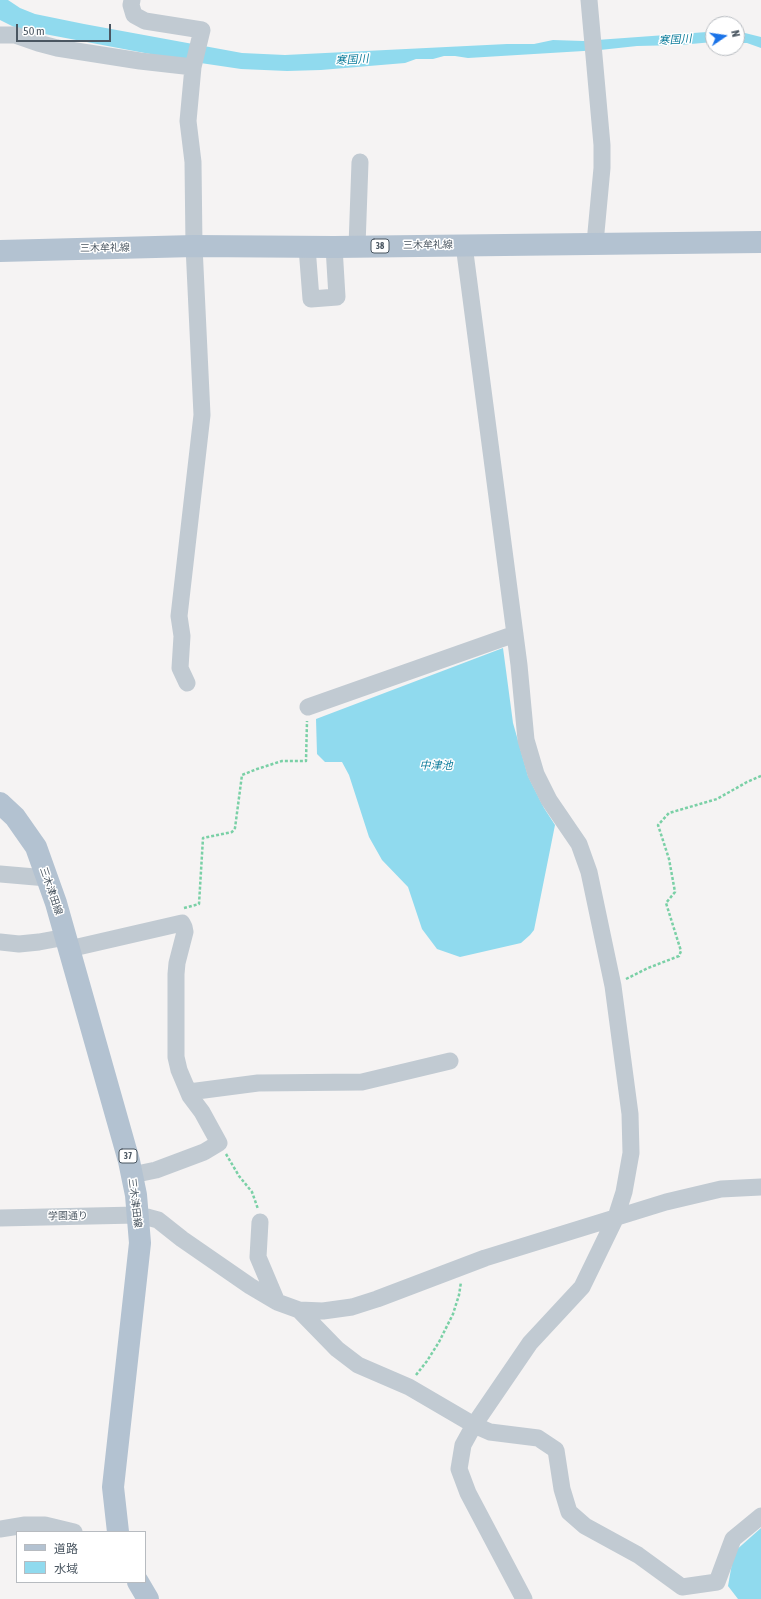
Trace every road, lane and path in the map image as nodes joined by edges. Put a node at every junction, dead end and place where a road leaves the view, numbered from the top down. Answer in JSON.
{"nodes":[{"id":1,"x":132,"y":0,"type":"edge"},
{"id":2,"x":589,"y":0,"type":"edge"},
{"id":3,"x":5,"y":33,"type":"edge"},
{"id":4,"x":193,"y":67,"type":"junction"},
{"id":5,"x":360,"y":162,"type":"dead end"},
{"id":6,"x":761,"y":242,"type":"edge"},
{"id":7,"x":595,"y":243,"type":"junction"},
{"id":8,"x":464,"y":245,"type":"junction"},
{"id":9,"x":194,"y":246,"type":"junction"},
{"id":10,"x":307,"y":246,"type":"junction"},
{"id":11,"x":358,"y":246,"type":"junction"},
{"id":12,"x":334,"y":247,"type":"junction"},
{"id":13,"x":0,"y":251,"type":"edge"},
{"id":14,"x":514,"y":634,"type":"junction"},
{"id":15,"x":187,"y":683,"type":"dead end"},
{"id":16,"x":308,"y":707,"type":"joint"},
{"id":17,"x":761,"y":776,"type":"edge"},
{"id":18,"x":0,"y":803,"type":"edge"},
{"id":19,"x":0,"y":874,"type":"edge"},
{"id":20,"x":47,"y":878,"type":"junction"},
{"id":21,"x":182,"y":923,"type":"junction"},
{"id":22,"x":0,"y":942,"type":"edge"},
{"id":23,"x":68,"y":943,"type":"junction"},
{"id":24,"x":613,"y":986,"type":"junction"},
{"id":25,"x":450,"y":1061,"type":"dead end"},
{"id":26,"x":189,"y":1092,"type":"junction"},
{"id":27,"x":219,"y":1143,"type":"junction"},
{"id":28,"x":132,"y":1176,"type":"junction"},
{"id":29,"x":761,"y":1187,"type":"edge"},
{"id":30,"x":137,"y":1215,"type":"junction"},
{"id":31,"x":616,"y":1217,"type":"junction"},
{"id":32,"x":0,"y":1218,"type":"edge"},
{"id":33,"x":260,"y":1222,"type":"joint"},
{"id":34,"x":463,"y":1266,"type":"junction"},
{"id":35,"x":277,"y":1302,"type":"junction"},
{"id":36,"x":299,"y":1310,"type":"junction"},
{"id":37,"x":405,"y":1385,"type":"junction"},
{"id":38,"x":474,"y":1425,"type":"junction"},
{"id":39,"x":761,"y":1516,"type":"edge"},
{"id":40,"x":0,"y":1529,"type":"edge"},
{"id":41,"x":70,"y":1531,"type":"edge"},
{"id":42,"x":118,"y":1531,"type":"edge"},
{"id":43,"x":139,"y":1583,"type":"edge"},
{"id":44,"x":148,"y":1599,"type":"edge"},
{"id":45,"x":524,"y":1599,"type":"edge"}],
"edges":[{"from":1,"to":4,"type":"street"},
{"from":2,"to":7,"type":"street"},
{"from":3,"to":4,"type":"street"},
{"from":4,"to":9,"type":"street"},
{"from":5,"to":11,"type":"street"},
{"from":6,"to":7,"type":"main road","name":"三木牟礼線","number":"38"},
{"from":7,"to":8,"type":"main road","name":"三木牟礼線","number":"38"},
{"from":8,"to":11,"type":"main road","name":"三木牟礼線","number":"38"},
{"from":8,"to":14,"type":"street"},
{"from":9,"to":10,"type":"main road","name":"三木牟礼線","number":"38"},
{"from":9,"to":13,"type":"main road","name":"三木牟礼線","number":"38"},
{"from":9,"to":15,"type":"street"},
{"from":10,"to":12,"type":"main road","name":"三木牟礼線","number":"38"},
{"from":10,"to":12,"type":"street"},
{"from":11,"to":12,"type":"main road","name":"三木牟礼線","number":"38"},
{"from":14,"to":16,"type":"street"},
{"from":14,"to":24,"type":"street"},
{"from":16,"to":21,"type":"path"},
{"from":17,"to":24,"type":"path"},
{"from":18,"to":20,"type":"main road","name":"三木津田線","number":"37"},
{"from":19,"to":20,"type":"street"},
{"from":20,"to":23,"type":"main road","name":"三木津田線","number":"37"},
{"from":21,"to":23,"type":"street"},
{"from":21,"to":26,"type":"street"},
{"from":22,"to":23,"type":"street"},
{"from":23,"to":28,"type":"main road","name":"三木津田線","number":"37"},
{"from":24,"to":31,"type":"street"},
{"from":25,"to":26,"type":"street"},
{"from":26,"to":27,"type":"street"},
{"from":27,"to":28,"type":"street"},
{"from":27,"to":33,"type":"path"},
{"from":28,"to":30,"type":"main road","name":"三木津田線","number":"37"},
{"from":29,"to":31,"type":"street"},
{"from":30,"to":32,"type":"street","name":"学園通り"},
{"from":30,"to":35,"type":"street","name":"学園通り"},
{"from":30,"to":42,"type":"main road","name":"三木津田線","number":"37"},
{"from":31,"to":34,"type":"street"},
{"from":31,"to":38,"type":"street"},
{"from":33,"to":35,"type":"street"},
{"from":34,"to":36,"type":"street"},
{"from":34,"to":37,"type":"path"},
{"from":35,"to":36,"type":"street","name":"学園通り"},
{"from":36,"to":37,"type":"street"},
{"from":37,"to":38,"type":"street"},
{"from":38,"to":39,"type":"street"},
{"from":38,"to":45,"type":"street"},
{"from":40,"to":41,"type":"street"},
{"from":43,"to":44,"type":"main road"}]}
